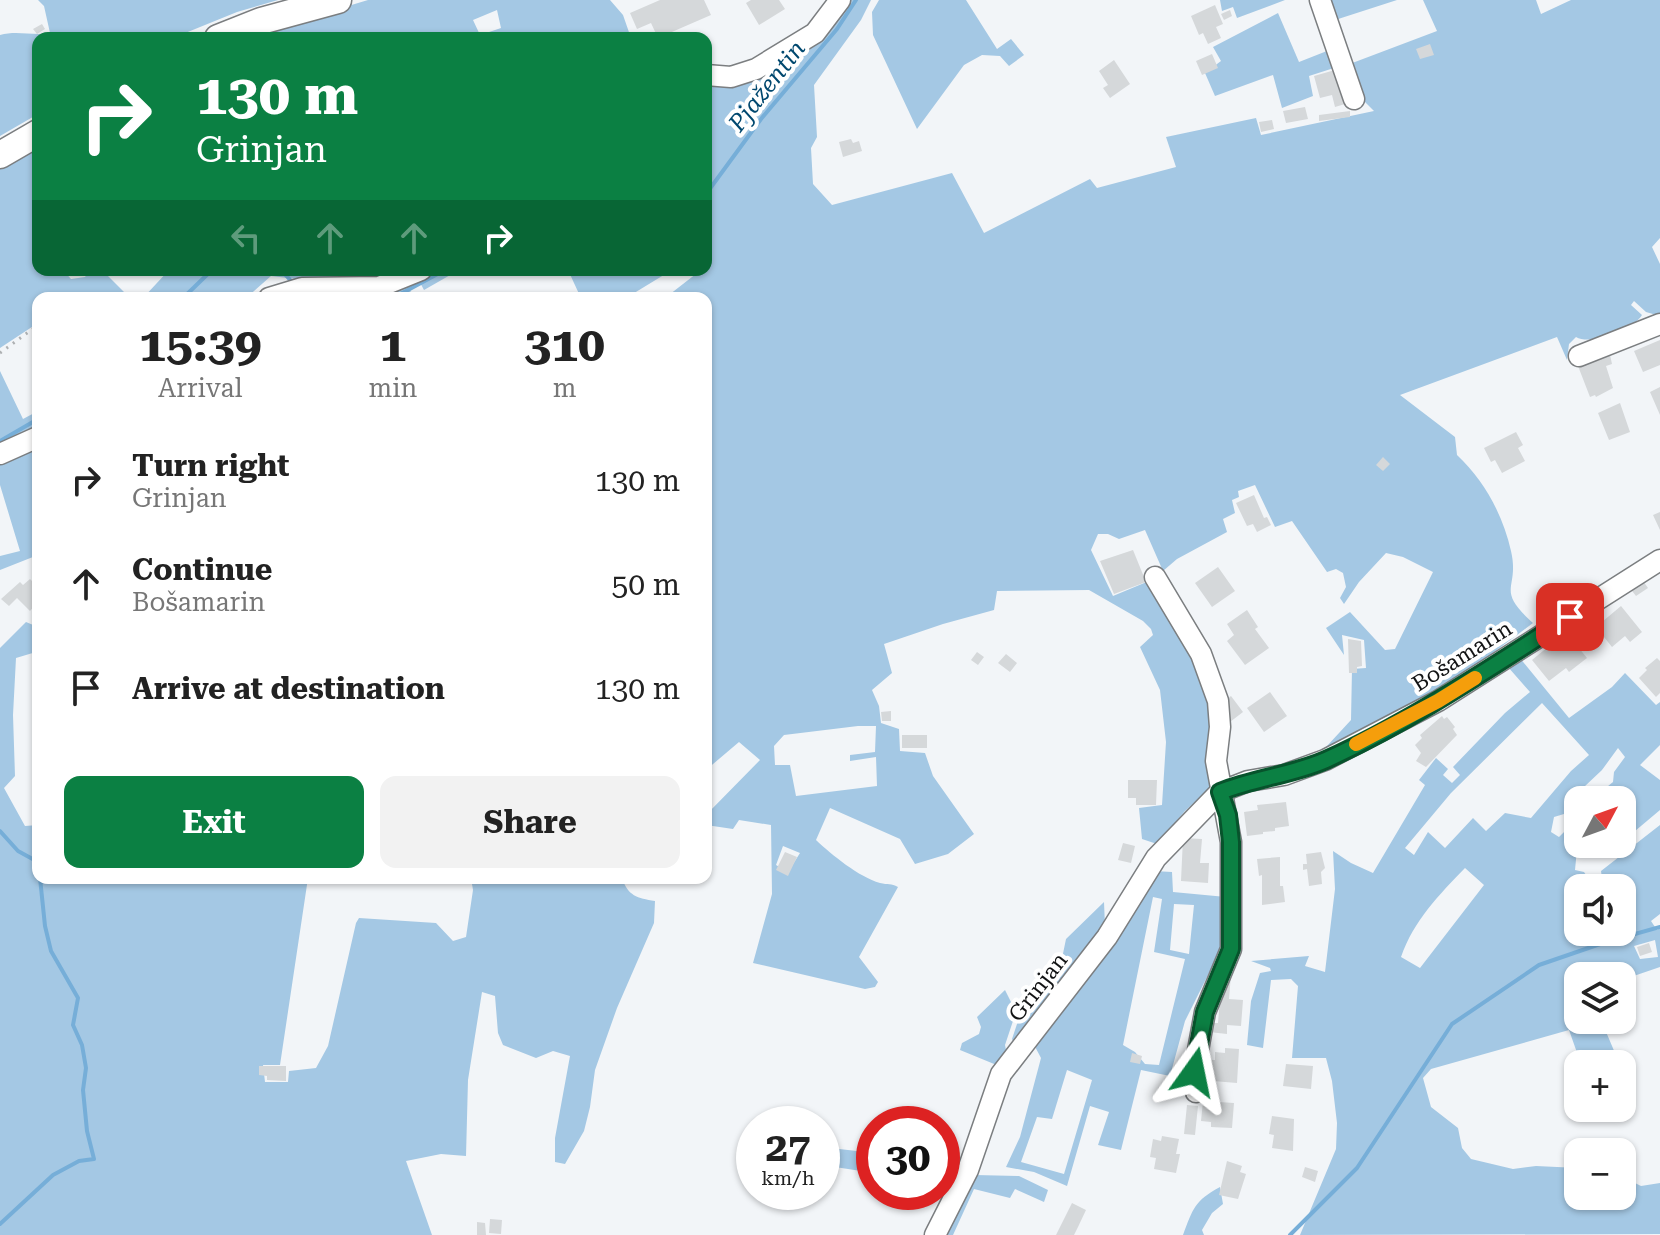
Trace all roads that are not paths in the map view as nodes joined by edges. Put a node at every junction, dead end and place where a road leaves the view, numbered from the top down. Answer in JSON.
{"nodes":[{"id":1,"x":338,"y":0,"type":"edge"},
{"id":2,"x":840,"y":0,"type":"edge"},
{"id":3,"x":1320,"y":0,"type":"edge"},
{"id":4,"x":233,"y":32,"type":"edge"},
{"id":5,"x":712,"y":75,"type":"edge"},
{"id":6,"x":1354,"y":99,"type":"dead end"},
{"id":7,"x":32,"y":136,"type":"edge"},
{"id":8,"x":0,"y":155,"type":"edge"},
{"id":9,"x":406,"y":276,"type":"edge"},
{"id":10,"x":286,"y":292,"type":"edge"},
{"id":11,"x":1660,"y":324,"type":"edge"},
{"id":12,"x":1579,"y":356,"type":"dead end"},
{"id":13,"x":32,"y":440,"type":"edge"},
{"id":14,"x":0,"y":454,"type":"edge"},
{"id":15,"x":1660,"y":560,"type":"edge"},
{"id":16,"x":1155,"y":577,"type":"dead end"},
{"id":17,"x":1325,"y":760,"type":"joint"},
{"id":18,"x":1220,"y":792,"type":"junction"},
{"id":19,"x":1196,"y":1092,"type":"dead end"},
{"id":20,"x":935,"y":1235,"type":"edge"}],
"edges":[{"from":1,"to":4,"type":"main road"},
{"from":2,"to":5,"type":"street"},
{"from":3,"to":6,"type":"street"},
{"from":7,"to":8,"type":"main road"},
{"from":9,"to":10,"type":"street"},
{"from":11,"to":12,"type":"street"},
{"from":13,"to":14,"type":"street"},
{"from":15,"to":17,"type":"street","name":"Bošamarin"},
{"from":16,"to":18,"type":"street"},
{"from":17,"to":18,"type":"street","name":"Grinjan"},
{"from":18,"to":19,"type":"street"},
{"from":18,"to":20,"type":"street","name":"Grinjan"}]}
